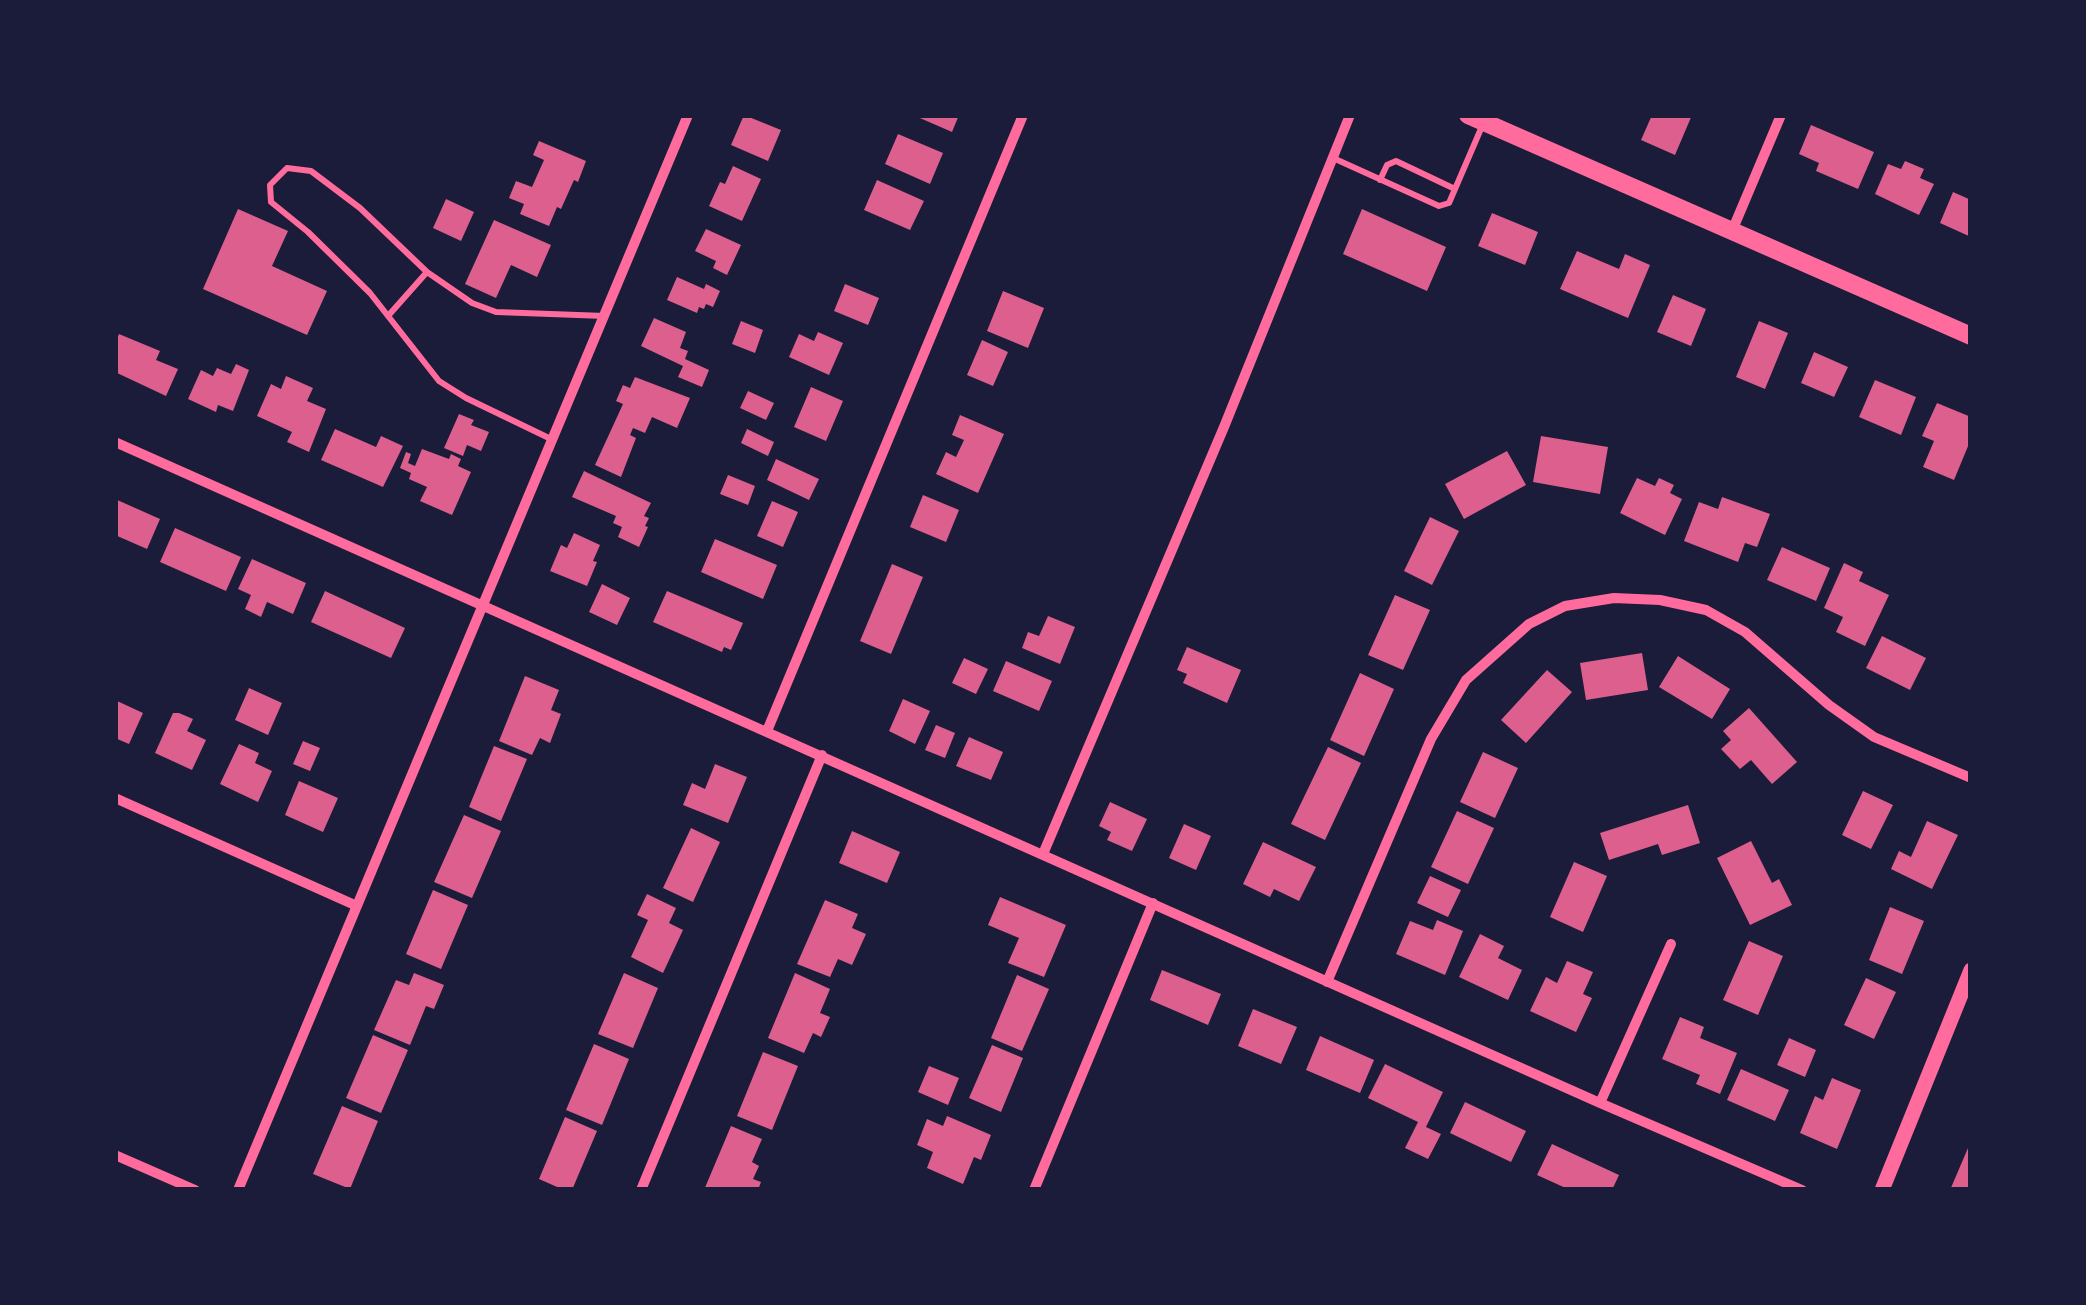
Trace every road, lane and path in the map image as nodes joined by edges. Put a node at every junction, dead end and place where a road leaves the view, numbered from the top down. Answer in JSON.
{"nodes":[{"id":1,"x":688,"y":115,"type":"edge"},
{"id":2,"x":1023,"y":115,"type":"edge"},
{"id":3,"x":1350,"y":115,"type":"edge"},
{"id":4,"x":1781,"y":115,"type":"edge"},
{"id":5,"x":1476,"y":118,"type":"edge"},
{"id":6,"x":1333,"y":158,"type":"junction"},
{"id":7,"x":1380,"y":180,"type":"junction"},
{"id":8,"x":1455,"y":189,"type":"junction"},
{"id":9,"x":1732,"y":230,"type":"junction"},
{"id":10,"x":426,"y":272,"type":"junction"},
{"id":11,"x":388,"y":316,"type":"junction"},
{"id":12,"x":604,"y":316,"type":"junction"},
{"id":13,"x":1971,"y":336,"type":"edge"},
{"id":14,"x":552,"y":440,"type":"junction"},
{"id":15,"x":115,"y":442,"type":"edge"},
{"id":16,"x":483,"y":605,"type":"junction"},
{"id":17,"x":767,"y":730,"type":"junction"},
{"id":18,"x":822,"y":755,"type":"junction"},
{"id":19,"x":1971,"y":778,"type":"edge"},
{"id":20,"x":115,"y":798,"type":"edge"},
{"id":21,"x":1043,"y":854,"type":"junction"},
{"id":22,"x":1154,"y":903,"type":"junction"},
{"id":23,"x":357,"y":906,"type":"junction"},
{"id":24,"x":1671,"y":944,"type":"dead end"},
{"id":25,"x":1971,"y":970,"type":"edge"},
{"id":26,"x":1327,"y":982,"type":"junction"},
{"id":27,"x":1600,"y":1103,"type":"junction"},
{"id":28,"x":115,"y":1155,"type":"edge"},
{"id":29,"x":195,"y":1190,"type":"edge"},
{"id":30,"x":238,"y":1190,"type":"edge"},
{"id":31,"x":641,"y":1190,"type":"edge"},
{"id":32,"x":1034,"y":1190,"type":"edge"},
{"id":33,"x":1802,"y":1190,"type":"edge"},
{"id":34,"x":1882,"y":1190,"type":"edge"}],
"edges":[{"from":1,"to":12,"type":"street"},
{"from":2,"to":17,"type":"street"},
{"from":3,"to":6,"type":"street"},
{"from":4,"to":9,"type":"street"},
{"from":5,"to":8,"type":"lane"},
{"from":5,"to":9,"type":"main road"},
{"from":6,"to":7,"type":"lane"},
{"from":6,"to":21,"type":"street"},
{"from":7,"to":8,"type":"lane"},
{"from":7,"to":8,"type":"lane"},
{"from":9,"to":13,"type":"main road"},
{"from":10,"to":11,"type":"lane"},
{"from":10,"to":11,"type":"lane"},
{"from":10,"to":12,"type":"lane"},
{"from":11,"to":14,"type":"lane"},
{"from":12,"to":14,"type":"street"},
{"from":14,"to":16,"type":"street"},
{"from":15,"to":16,"type":"street"},
{"from":16,"to":17,"type":"street"},
{"from":16,"to":23,"type":"street"},
{"from":17,"to":18,"type":"street"},
{"from":18,"to":21,"type":"street"},
{"from":18,"to":31,"type":"street"},
{"from":19,"to":26,"type":"street"},
{"from":20,"to":23,"type":"street"},
{"from":21,"to":22,"type":"street"},
{"from":22,"to":26,"type":"street"},
{"from":22,"to":32,"type":"street"},
{"from":23,"to":30,"type":"street"},
{"from":24,"to":27,"type":"street"},
{"from":25,"to":34,"type":"street"},
{"from":26,"to":27,"type":"street"},
{"from":27,"to":33,"type":"street"},
{"from":28,"to":29,"type":"street"}]}
